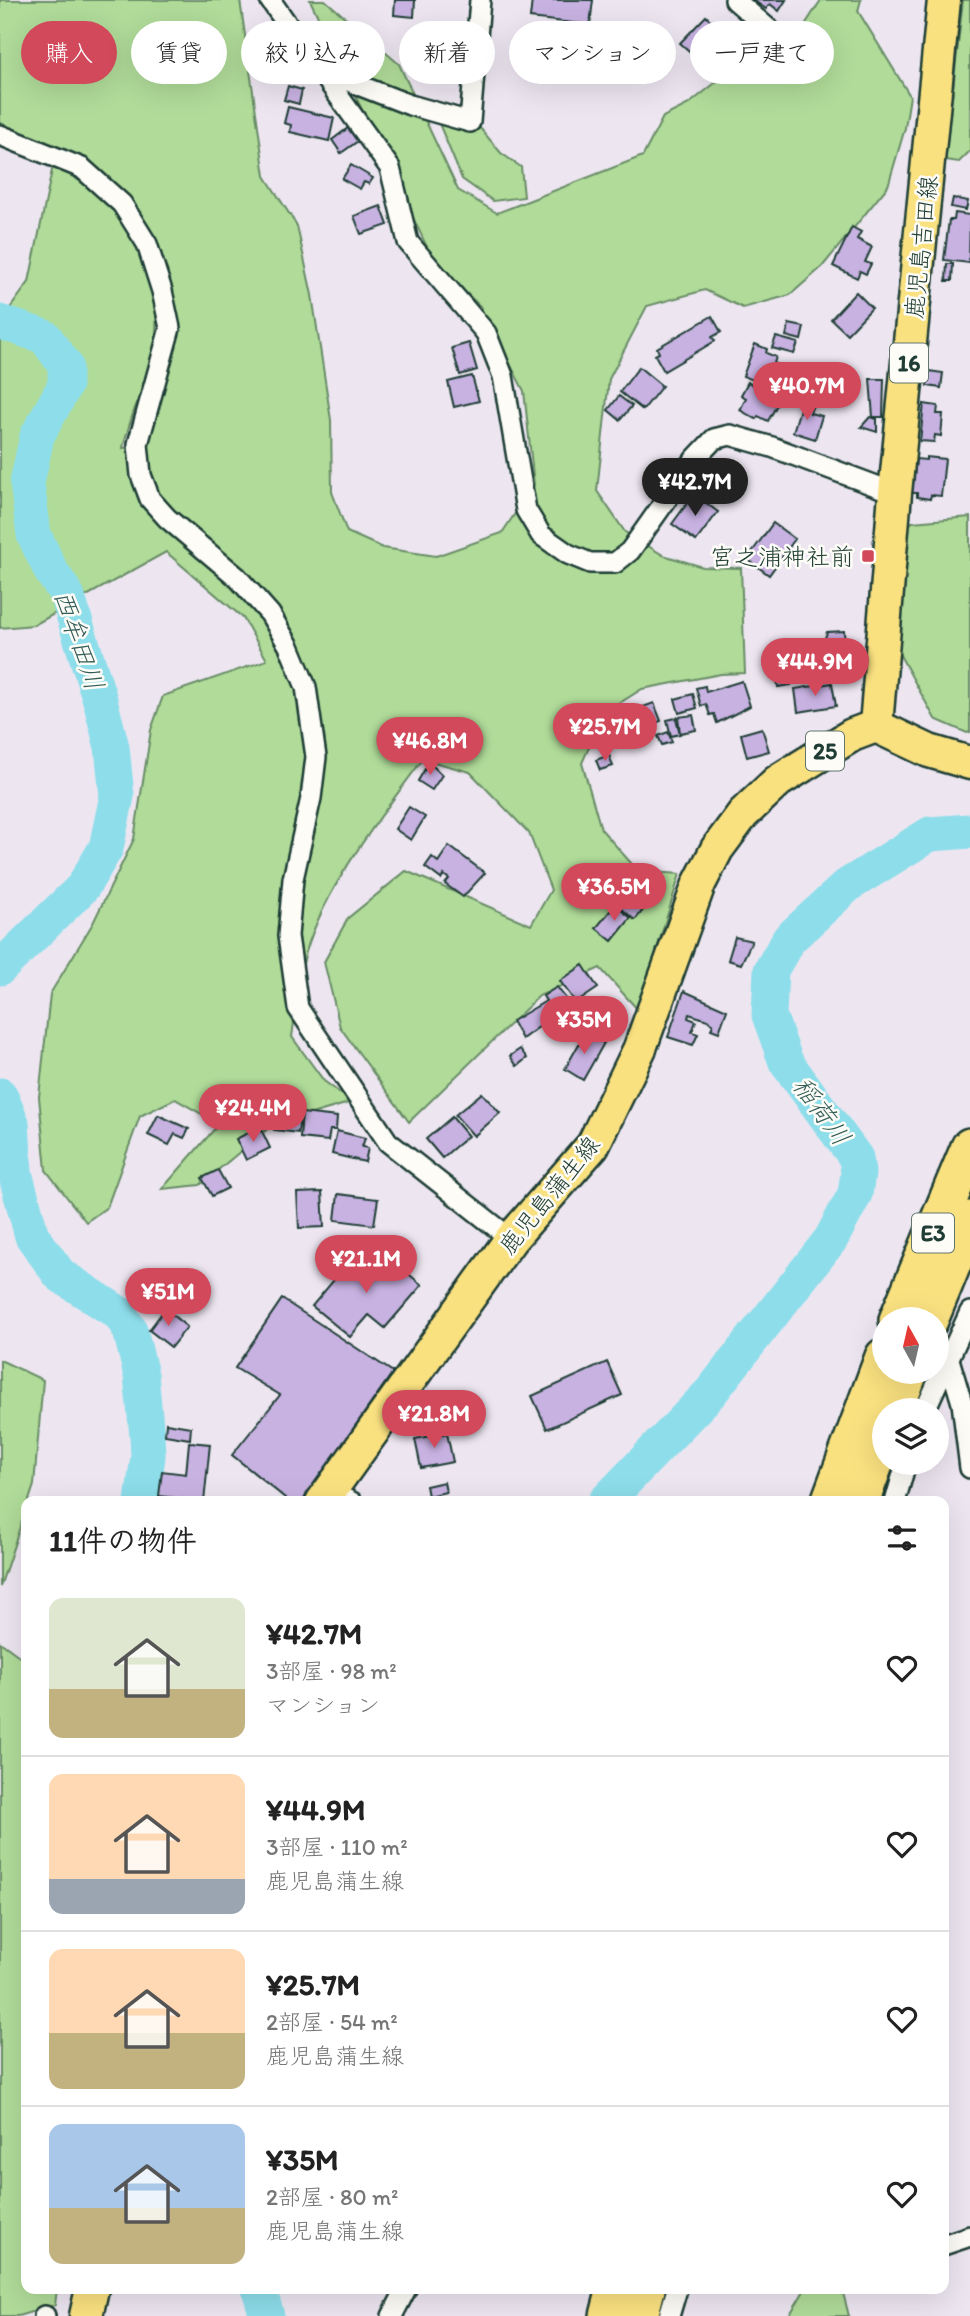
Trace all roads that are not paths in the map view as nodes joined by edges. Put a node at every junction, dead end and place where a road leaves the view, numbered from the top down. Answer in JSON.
{"nodes":[{"id":1,"x":270,"y":0,"type":"edge"},
{"id":2,"x":480,"y":0,"type":"edge"},
{"id":3,"x":735,"y":0,"type":"edge"},
{"id":4,"x":944,"y":0,"type":"edge"},
{"id":5,"x":284,"y":21,"type":"edge"},
{"id":6,"x":759,"y":21,"type":"edge"},
{"id":7,"x":328,"y":84,"type":"edge"},
{"id":8,"x":356,"y":84,"type":"edge"},
{"id":9,"x":0,"y":135,"type":"edge"},
{"id":10,"x":895,"y":494,"type":"junction"},
{"id":11,"x":876,"y":726,"type":"junction"},
{"id":12,"x":970,"y":763,"type":"edge"},
{"id":13,"x":970,"y":1147,"type":"edge"},
{"id":14,"x":970,"y":1220,"type":"edge"},
{"id":15,"x":510,"y":1239,"type":"junction"},
{"id":16,"x":903,"y":1307,"type":"edge"},
{"id":17,"x":934,"y":1307,"type":"edge"},
{"id":18,"x":970,"y":1312,"type":"edge"},
{"id":19,"x":949,"y":1354,"type":"edge"},
{"id":20,"x":949,"y":1359,"type":"edge"},
{"id":21,"x":874,"y":1384,"type":"edge"},
{"id":22,"x":970,"y":1468,"type":"edge"},
{"id":23,"x":872,"y":1470,"type":"edge"},
{"id":24,"x":903,"y":1475,"type":"edge"},
{"id":25,"x":335,"y":1496,"type":"edge"},
{"id":26,"x":832,"y":1496,"type":"edge"},
{"id":27,"x":862,"y":1496,"type":"edge"},
{"id":28,"x":897,"y":1496,"type":"edge"},
{"id":29,"x":970,"y":2236,"type":"edge"},
{"id":30,"x":949,"y":2243,"type":"edge"},
{"id":31,"x":91,"y":2294,"type":"edge"},
{"id":32,"x":403,"y":2294,"type":"edge"},
{"id":33,"x":615,"y":2294,"type":"edge"},
{"id":34,"x":645,"y":2294,"type":"edge"},
{"id":35,"x":676,"y":2294,"type":"edge"},
{"id":36,"x":86,"y":2316,"type":"edge"},
{"id":37,"x":392,"y":2316,"type":"edge"},
{"id":38,"x":609,"y":2316,"type":"edge"},
{"id":39,"x":639,"y":2316,"type":"edge"},
{"id":40,"x":669,"y":2316,"type":"edge"}],
"edges":[{"from":1,"to":5,"type":"street"},
{"from":2,"to":8,"type":"street"},
{"from":3,"to":6,"type":"street"},
{"from":4,"to":10,"type":"main road","name":"鹿児島吉田線","number":"16"},
{"from":7,"to":10,"type":"street"},
{"from":9,"to":15,"type":"street"},
{"from":10,"to":11,"type":"main road","name":"鹿児島吉田線","number":"16"},
{"from":11,"to":12,"type":"main road"},
{"from":11,"to":15,"type":"main road","name":"鹿児島蒲生線","number":"25"},
{"from":13,"to":16,"type":"highway","number":"E3"},
{"from":14,"to":17,"type":"highway","number":"E3"},
{"from":15,"to":25,"type":"main road","name":"鹿児島蒲生線","number":"25"},
{"from":18,"to":19,"type":"street"},
{"from":20,"to":22,"type":"street"},
{"from":21,"to":26,"type":"highway"},
{"from":23,"to":27,"type":"highway"},
{"from":24,"to":28,"type":"street"},
{"from":29,"to":30,"type":"street"},
{"from":31,"to":36,"type":"main road"},
{"from":32,"to":37,"type":"street"},
{"from":33,"to":38,"type":"highway"},
{"from":34,"to":39,"type":"highway"},
{"from":35,"to":40,"type":"street"}]}
